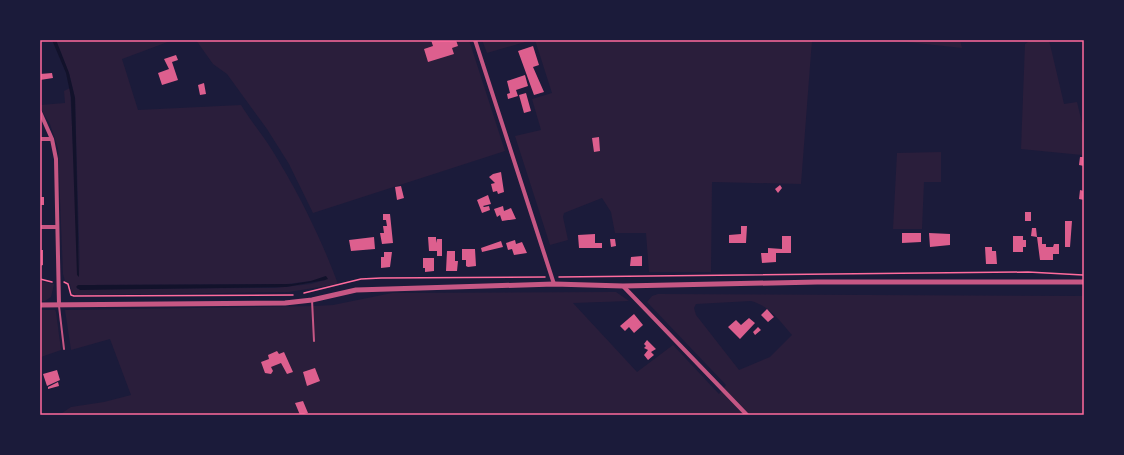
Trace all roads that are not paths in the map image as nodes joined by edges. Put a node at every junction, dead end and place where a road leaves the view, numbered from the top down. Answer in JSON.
{"nodes":[{"id":1,"x":475,"y":40,"type":"edge"},
{"id":2,"x":40,"y":112,"type":"edge"},
{"id":3,"x":40,"y":139,"type":"edge"},
{"id":4,"x":52,"y":139,"type":"junction"},
{"id":5,"x":40,"y":227,"type":"edge"},
{"id":6,"x":57,"y":227,"type":"junction"},
{"id":7,"x":1084,"y":282,"type":"edge"},
{"id":8,"x":554,"y":284,"type":"junction"},
{"id":9,"x":623,"y":286,"type":"junction"},
{"id":10,"x":312,"y":300,"type":"junction"},
{"id":11,"x":40,"y":305,"type":"edge"},
{"id":12,"x":59,"y":305,"type":"junction"},
{"id":13,"x":314,"y":341,"type":"dead end"},
{"id":14,"x":64,"y":349,"type":"dead end"},
{"id":15,"x":747,"y":415,"type":"edge"}],
"edges":[{"from":1,"to":8,"type":"street"},
{"from":2,"to":4,"type":"street"},
{"from":3,"to":4,"type":"street"},
{"from":4,"to":6,"type":"street"},
{"from":5,"to":6,"type":"street"},
{"from":6,"to":12,"type":"street"},
{"from":7,"to":9,"type":"street"},
{"from":8,"to":9,"type":"street"},
{"from":8,"to":10,"type":"street"},
{"from":9,"to":15,"type":"street"},
{"from":10,"to":12,"type":"street"},
{"from":10,"to":13,"type":"lane"},
{"from":11,"to":12,"type":"street"},
{"from":12,"to":14,"type":"lane"}]}
